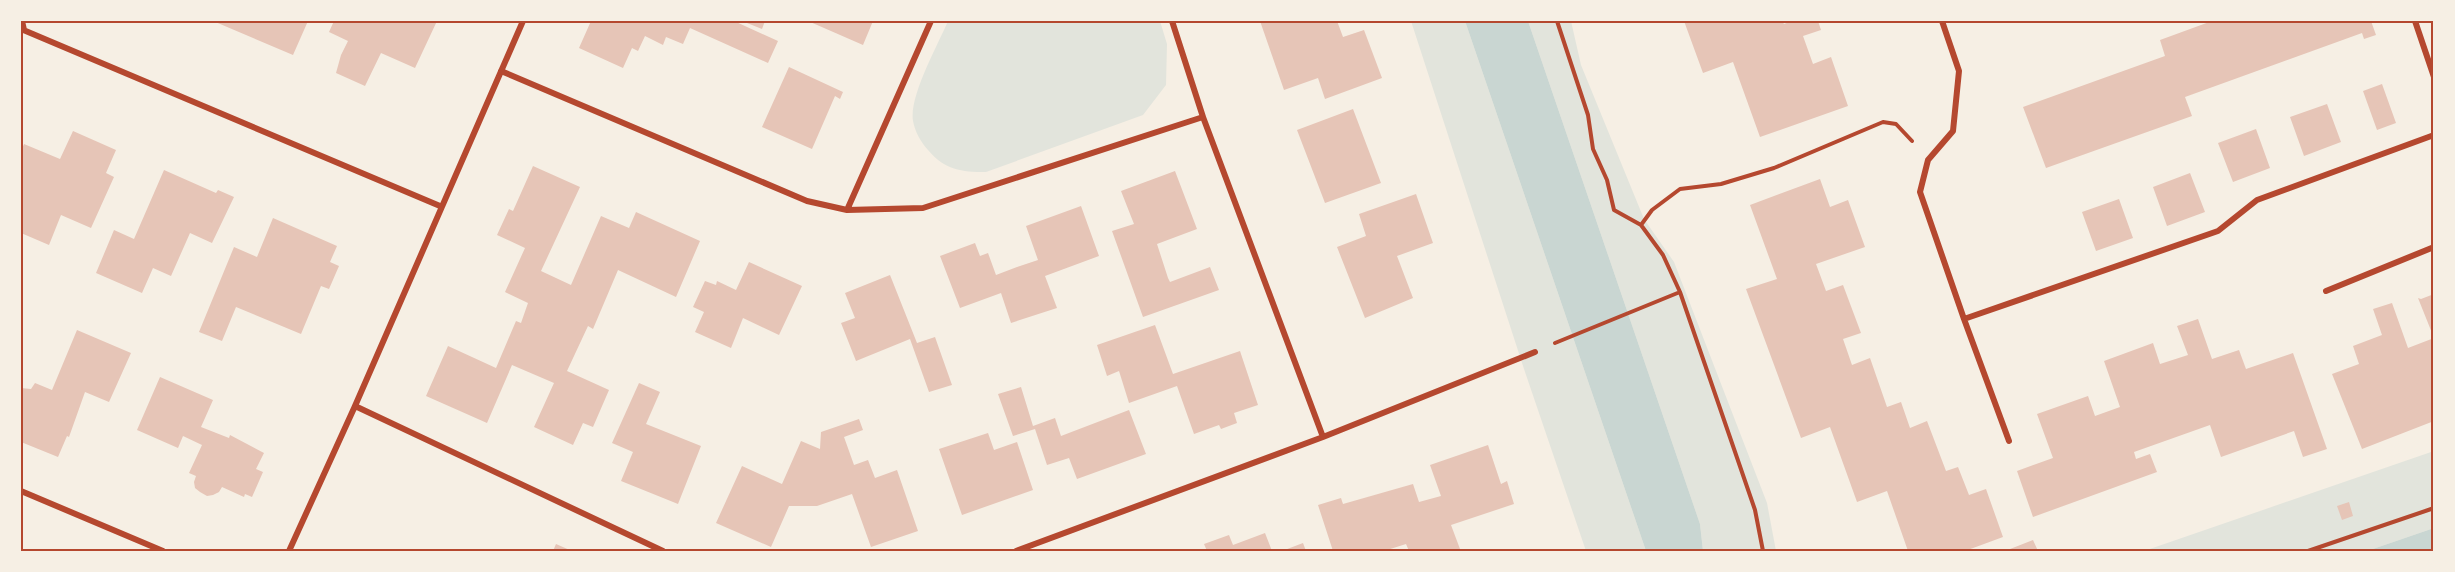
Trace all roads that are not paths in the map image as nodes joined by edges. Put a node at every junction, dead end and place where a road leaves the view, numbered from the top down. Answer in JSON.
{"nodes":[{"id":1,"x":22,"y":21,"type":"edge"},
{"id":2,"x":523,"y":21,"type":"edge"},
{"id":3,"x":931,"y":21,"type":"edge"},
{"id":4,"x":1172,"y":21,"type":"edge"},
{"id":5,"x":1942,"y":21,"type":"edge"},
{"id":6,"x":2415,"y":21,"type":"edge"},
{"id":7,"x":22,"y":30,"type":"edge"},
{"id":8,"x":501,"y":71,"type":"junction"},
{"id":9,"x":2434,"y":77,"type":"edge"},
{"id":10,"x":1203,"y":117,"type":"junction"},
{"id":11,"x":2434,"y":135,"type":"edge"},
{"id":12,"x":440,"y":206,"type":"junction"},
{"id":13,"x":847,"y":210,"type":"junction"},
{"id":14,"x":2434,"y":247,"type":"edge"},
{"id":15,"x":2326,"y":291,"type":"dead end"},
{"id":16,"x":1964,"y":319,"type":"junction"},
{"id":17,"x":1535,"y":352,"type":"road end"},
{"id":18,"x":354,"y":406,"type":"junction"},
{"id":19,"x":1323,"y":437,"type":"junction"},
{"id":20,"x":2009,"y":441,"type":"dead end"},
{"id":21,"x":21,"y":491,"type":"edge"},
{"id":22,"x":163,"y":551,"type":"edge"},
{"id":23,"x":289,"y":551,"type":"edge"},
{"id":24,"x":663,"y":551,"type":"edge"},
{"id":25,"x":1016,"y":551,"type":"edge"}],
"edges":[{"from":1,"to":7,"type":"street"},
{"from":2,"to":8,"type":"street"},
{"from":3,"to":13,"type":"street"},
{"from":4,"to":10,"type":"street"},
{"from":5,"to":16,"type":"street"},
{"from":6,"to":9,"type":"street"},
{"from":7,"to":12,"type":"street"},
{"from":8,"to":12,"type":"street"},
{"from":8,"to":13,"type":"street"},
{"from":10,"to":13,"type":"street"},
{"from":10,"to":19,"type":"street"},
{"from":11,"to":16,"type":"street"},
{"from":12,"to":18,"type":"street"},
{"from":14,"to":15,"type":"street"},
{"from":16,"to":20,"type":"street"},
{"from":17,"to":19,"type":"street"},
{"from":18,"to":23,"type":"street"},
{"from":18,"to":24,"type":"street"},
{"from":19,"to":25,"type":"street"},
{"from":21,"to":22,"type":"street"}]}
